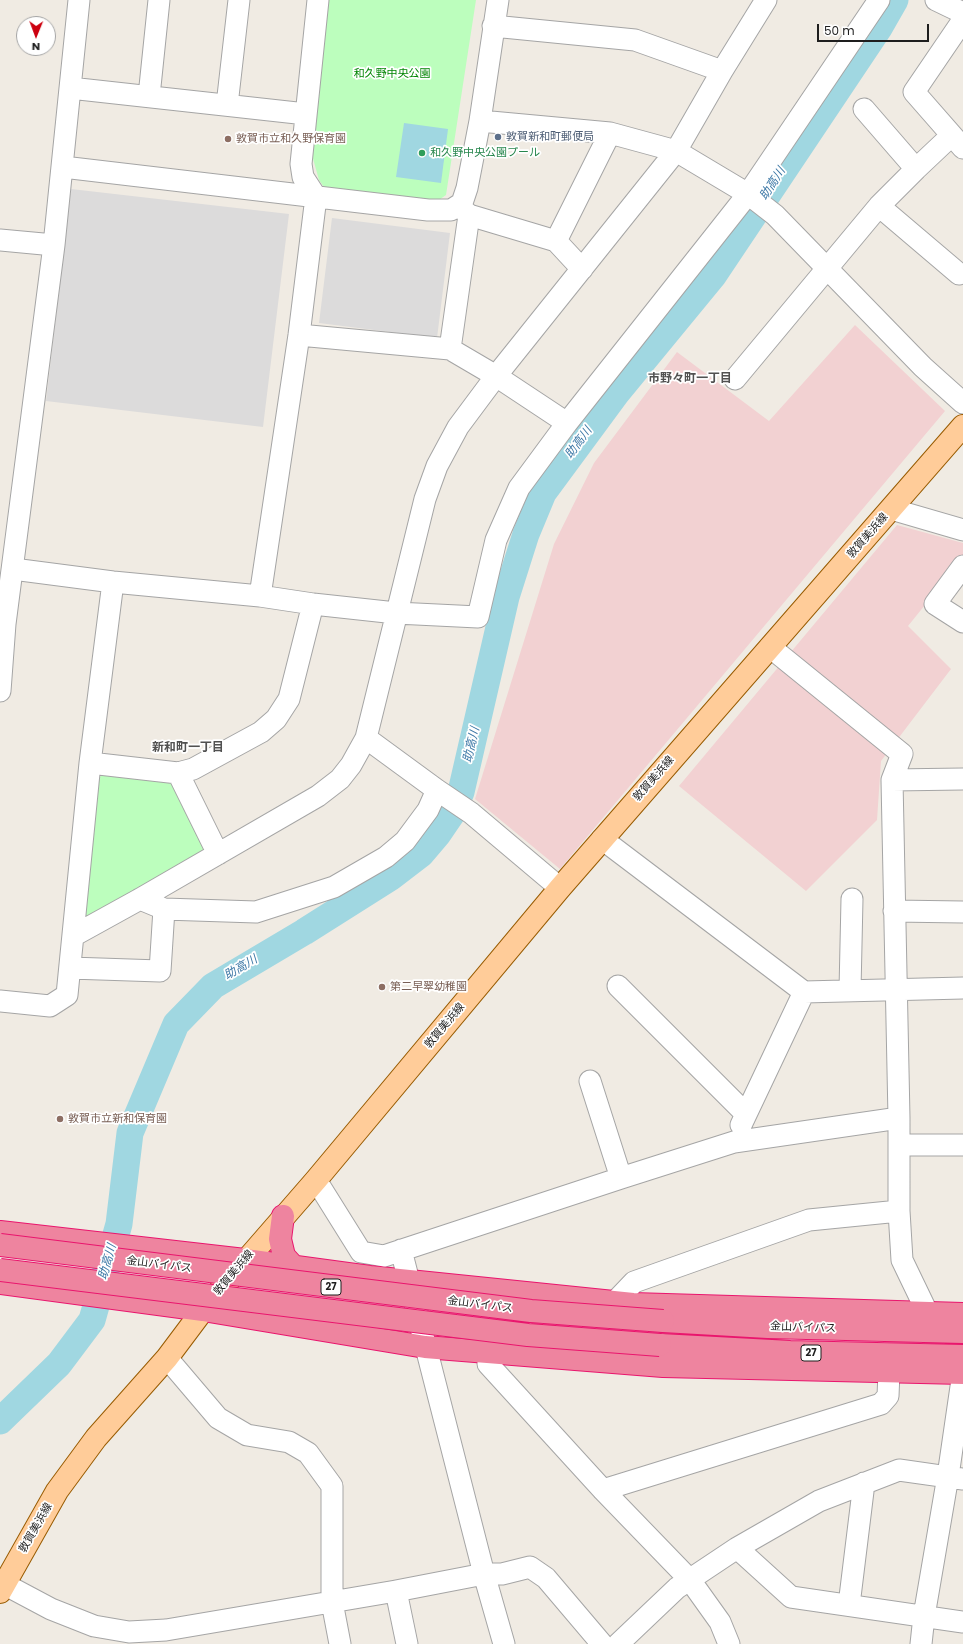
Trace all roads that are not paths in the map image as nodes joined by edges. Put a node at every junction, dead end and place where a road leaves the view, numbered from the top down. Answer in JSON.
{"nodes":[{"id":1,"x":78,"y":0,"type":"edge"},
{"id":2,"x":160,"y":0,"type":"edge"},
{"id":3,"x":239,"y":0,"type":"edge"},
{"id":4,"x":318,"y":0,"type":"edge"},
{"id":5,"x":498,"y":0,"type":"edge"},
{"id":6,"x":766,"y":0,"type":"edge"},
{"id":7,"x":879,"y":0,"type":"edge"},
{"id":8,"x":936,"y":0,"type":"edge"},
{"id":9,"x":963,"y":13,"type":"edge"},
{"id":10,"x":963,"y":20,"type":"edge"},
{"id":11,"x":493,"y":26,"type":"junction"},
{"id":12,"x":722,"y":71,"type":"junction"},
{"id":13,"x":70,"y":88,"type":"junction"},
{"id":14,"x":149,"y":96,"type":"junction"},
{"id":15,"x":227,"y":105,"type":"junction"},
{"id":16,"x":864,"y":109,"type":"dead end"},
{"id":17,"x":306,"y":114,"type":"junction"},
{"id":18,"x":480,"y":121,"type":"junction"},
{"id":19,"x":610,"y":133,"type":"junction"},
{"id":20,"x":957,"y":142,"type":"edge"},
{"id":21,"x":676,"y":151,"type":"junction"},
{"id":22,"x":62,"y":167,"type":"junction"},
{"id":23,"x":916,"y":169,"type":"junction"},
{"id":24,"x":748,"y":194,"type":"junction"},
{"id":25,"x":316,"y":197,"type":"junction"},
{"id":26,"x":879,"y":206,"type":"junction"},
{"id":27,"x":464,"y":211,"type":"junction"},
{"id":28,"x":0,"y":240,"type":"edge"},
{"id":29,"x":556,"y":241,"type":"junction"},
{"id":30,"x":54,"y":245,"type":"junction"},
{"id":31,"x":582,"y":268,"type":"junction"},
{"id":32,"x":827,"y":268,"type":"junction"},
{"id":33,"x":959,"y":274,"type":"dead end"},
{"id":34,"x":300,"y":335,"type":"junction"},
{"id":35,"x":450,"y":349,"type":"junction"},
{"id":36,"x":496,"y":376,"type":"junction"},
{"id":37,"x":735,"y":379,"type":"dead end"},
{"id":38,"x":963,"y":403,"type":"edge"},
{"id":39,"x":566,"y":423,"type":"junction"},
{"id":40,"x":963,"y":426,"type":"edge"},
{"id":41,"x":891,"y":509,"type":"junction"},
{"id":42,"x":963,"y":530,"type":"edge"},
{"id":43,"x":963,"y":566,"type":"edge"},
{"id":44,"x":13,"y":569,"type":"junction"},
{"id":45,"x":113,"y":582,"type":"junction"},
{"id":46,"x":260,"y":596,"type":"junction"},
{"id":47,"x":313,"y":604,"type":"junction"},
{"id":48,"x":396,"y":613,"type":"junction"},
{"id":49,"x":963,"y":622,"type":"edge"},
{"id":50,"x":3,"y":624,"type":"edge"},
{"id":51,"x":770,"y":647,"type":"junction"},
{"id":52,"x":0,"y":691,"type":"edge"},
{"id":53,"x":366,"y":738,"type":"junction"},
{"id":54,"x":90,"y":763,"type":"junction"},
{"id":55,"x":178,"y":773,"type":"junction"},
{"id":56,"x":963,"y":779,"type":"edge"},
{"id":57,"x":892,"y":780,"type":"junction"},
{"id":58,"x":437,"y":790,"type":"junction"},
{"id":59,"x":602,"y":839,"type":"junction"},
{"id":60,"x":218,"y":854,"type":"junction"},
{"id":61,"x":560,"y":888,"type":"junction"},
{"id":62,"x":140,"y":899,"type":"junction"},
{"id":63,"x":852,"y":899,"type":"dead end"},
{"id":64,"x":164,"y":908,"type":"junction"},
{"id":65,"x":894,"y":911,"type":"junction"},
{"id":66,"x":963,"y":912,"type":"edge"},
{"id":67,"x":73,"y":936,"type":"junction"},
{"id":68,"x":70,"y":968,"type":"junction"},
{"id":69,"x":618,"y":986,"type":"dead end"},
{"id":70,"x":963,"y":988,"type":"edge"},
{"id":71,"x":896,"y":989,"type":"junction"},
{"id":72,"x":850,"y":990,"type":"junction"},
{"id":73,"x":804,"y":992,"type":"junction"},
{"id":74,"x":0,"y":1001,"type":"edge"},
{"id":75,"x":590,"y":1081,"type":"dead end"},
{"id":76,"x":745,"y":1113,"type":"junction"},
{"id":77,"x":899,"y":1118,"type":"junction"},
{"id":78,"x":734,"y":1142,"type":"junction"},
{"id":79,"x":899,"y":1145,"type":"junction"},
{"id":80,"x":963,"y":1145,"type":"edge"},
{"id":81,"x":621,"y":1178,"type":"junction"},
{"id":82,"x":316,"y":1180,"type":"junction"},
{"id":83,"x":899,"y":1211,"type":"junction"},
{"id":84,"x":284,"y":1216,"type":"junction"},
{"id":85,"x":0,"y":1232,"type":"edge"},
{"id":86,"x":0,"y":1245,"type":"edge"},
{"id":87,"x":401,"y":1250,"type":"junction"},
{"id":88,"x":244,"y":1260,"type":"junction"},
{"id":89,"x":294,"y":1267,"type":"junction"},
{"id":90,"x":0,"y":1270,"type":"edge"},
{"id":91,"x":409,"y":1282,"type":"junction"},
{"id":92,"x":0,"y":1283,"type":"edge"},
{"id":93,"x":614,"y":1302,"type":"junction"},
{"id":94,"x":203,"y":1310,"type":"junction"},
{"id":95,"x":928,"y":1314,"type":"junction"},
{"id":96,"x":963,"y":1314,"type":"edge"},
{"id":97,"x":963,"y":1332,"type":"edge"},
{"id":98,"x":426,"y":1347,"type":"junction"},
{"id":99,"x":488,"y":1351,"type":"junction"},
{"id":100,"x":963,"y":1356,"type":"edge"},
{"id":101,"x":167,"y":1358,"type":"junction"},
{"id":102,"x":889,"y":1372,"type":"junction"},
{"id":103,"x":963,"y":1374,"type":"edge"},
{"id":104,"x":956,"y":1478,"type":"edge"},
{"id":105,"x":864,"y":1483,"type":"junction"},
{"id":106,"x":604,"y":1490,"type":"junction"},
{"id":107,"x":737,"y":1548,"type":"junction"},
{"id":108,"x":484,"y":1574,"type":"junction"},
{"id":109,"x":690,"y":1580,"type":"junction"},
{"id":110,"x":1,"y":1585,"type":"edge"},
{"id":111,"x":396,"y":1591,"type":"junction"},
{"id":112,"x":332,"y":1602,"type":"junction"},
{"id":113,"x":849,"y":1605,"type":"junction"},
{"id":114,"x":924,"y":1616,"type":"junction"},
{"id":115,"x":963,"y":1622,"type":"edge"},
{"id":116,"x":340,"y":1644,"type":"edge"},
{"id":117,"x":408,"y":1644,"type":"edge"},
{"id":118,"x":504,"y":1644,"type":"edge"},
{"id":119,"x":602,"y":1644,"type":"edge"},
{"id":120,"x":618,"y":1644,"type":"edge"},
{"id":121,"x":729,"y":1644,"type":"edge"},
{"id":122,"x":921,"y":1644,"type":"edge"}],
"edges":[{"from":1,"to":13,"type":"street"},
{"from":2,"to":14,"type":"street"},
{"from":3,"to":15,"type":"street"},
{"from":4,"to":17,"type":"street"},
{"from":5,"to":11,"type":"street"},
{"from":6,"to":12,"type":"street"},
{"from":7,"to":24,"type":"street"},
{"from":8,"to":9,"type":"street"},
{"from":10,"to":20,"type":"street"},
{"from":11,"to":12,"type":"street"},
{"from":11,"to":18,"type":"street"},
{"from":12,"to":21,"type":"street"},
{"from":13,"to":14,"type":"street"},
{"from":13,"to":22,"type":"street"},
{"from":14,"to":15,"type":"street"},
{"from":15,"to":17,"type":"street"},
{"from":16,"to":23,"type":"street"},
{"from":17,"to":25,"type":"street"},
{"from":18,"to":19,"type":"street"},
{"from":18,"to":27,"type":"street"},
{"from":19,"to":21,"type":"street"},
{"from":19,"to":29,"type":"street"},
{"from":20,"to":23,"type":"street"},
{"from":21,"to":24,"type":"street"},
{"from":21,"to":31,"type":"street"},
{"from":22,"to":25,"type":"street"},
{"from":22,"to":30,"type":"street"},
{"from":23,"to":26,"type":"street"},
{"from":24,"to":32,"type":"street"},
{"from":24,"to":39,"type":"street"},
{"from":25,"to":27,"type":"street"},
{"from":25,"to":34,"type":"street"},
{"from":26,"to":32,"type":"street"},
{"from":26,"to":33,"type":"street"},
{"from":27,"to":29,"type":"street"},
{"from":27,"to":35,"type":"street"},
{"from":28,"to":30,"type":"street"},
{"from":29,"to":31,"type":"street"},
{"from":30,"to":44,"type":"street"},
{"from":31,"to":36,"type":"street"},
{"from":32,"to":37,"type":"street"},
{"from":32,"to":38,"type":"street"},
{"from":34,"to":35,"type":"street"},
{"from":34,"to":46,"type":"street"},
{"from":35,"to":36,"type":"street"},
{"from":36,"to":39,"type":"street"},
{"from":36,"to":48,"type":"street"},
{"from":39,"to":48,"type":"street"},
{"from":40,"to":41,"type":"main road","name":"敦賀美浜線"},
{"from":41,"to":42,"type":"street"},
{"from":41,"to":51,"type":"main road","name":"敦賀美浜線"},
{"from":43,"to":49,"type":"street"},
{"from":44,"to":45,"type":"street"},
{"from":44,"to":50,"type":"street"},
{"from":45,"to":46,"type":"street"},
{"from":45,"to":54,"type":"street"},
{"from":46,"to":47,"type":"street"},
{"from":47,"to":48,"type":"street"},
{"from":47,"to":55,"type":"street"},
{"from":48,"to":53,"type":"street"},
{"from":50,"to":52,"type":"street"},
{"from":51,"to":57,"type":"street"},
{"from":51,"to":59,"type":"main road","name":"敦賀美浜線"},
{"from":53,"to":58,"type":"street"},
{"from":53,"to":60,"type":"street"},
{"from":54,"to":55,"type":"street"},
{"from":54,"to":67,"type":"street"},
{"from":55,"to":60,"type":"street"},
{"from":56,"to":57,"type":"street"},
{"from":57,"to":65,"type":"street"},
{"from":58,"to":61,"type":"street"},
{"from":58,"to":64,"type":"street"},
{"from":59,"to":61,"type":"main road","name":"敦賀美浜線"},
{"from":59,"to":73,"type":"street"},
{"from":60,"to":62,"type":"street"},
{"from":61,"to":82,"type":"main road","name":"敦賀美浜線"},
{"from":62,"to":64,"type":"street"},
{"from":62,"to":67,"type":"street"},
{"from":63,"to":72,"type":"street"},
{"from":64,"to":68,"type":"street"},
{"from":65,"to":66,"type":"street"},
{"from":65,"to":71,"type":"street"},
{"from":67,"to":68,"type":"street"},
{"from":68,"to":74,"type":"street"},
{"from":69,"to":76,"type":"street"},
{"from":70,"to":71,"type":"street"},
{"from":71,"to":72,"type":"street"},
{"from":71,"to":77,"type":"street"},
{"from":72,"to":73,"type":"street"},
{"from":73,"to":76,"type":"street"},
{"from":75,"to":81,"type":"street"},
{"from":76,"to":78,"type":"street"},
{"from":77,"to":78,"type":"street"},
{"from":77,"to":79,"type":"street"},
{"from":78,"to":81,"type":"street"},
{"from":79,"to":80,"type":"street"},
{"from":79,"to":83,"type":"street"},
{"from":81,"to":87,"type":"street"},
{"from":82,"to":84,"type":"main road","name":"敦賀美浜線"},
{"from":82,"to":87,"type":"street"},
{"from":83,"to":93,"type":"street"},
{"from":83,"to":95,"type":"street"},
{"from":84,"to":88,"type":"main road","name":"敦賀美浜線"},
{"from":84,"to":89,"type":"highway"},
{"from":85,"to":88,"type":"highway"},
{"from":86,"to":97,"type":"highway","name":"金山バイパス","number":"27","bridge":true},
{"from":87,"to":91,"type":"street"},
{"from":88,"to":89,"type":"highway"},
{"from":88,"to":94,"type":"main road","name":"敦賀美浜線"},
{"from":89,"to":91,"type":"highway"},
{"from":90,"to":100,"type":"highway","number":"27","bridge":true},
{"from":91,"to":93,"type":"highway"},
{"from":91,"to":98,"type":"street"},
{"from":92,"to":94,"type":"highway"},
{"from":93,"to":95,"type":"highway"},
{"from":94,"to":98,"type":"highway"},
{"from":94,"to":101,"type":"main road","name":"敦賀美浜線"},
{"from":95,"to":96,"type":"highway"},
{"from":98,"to":99,"type":"highway"},
{"from":98,"to":108,"type":"street"},
{"from":99,"to":102,"type":"highway"},
{"from":99,"to":106,"type":"street"},
{"from":101,"to":110,"type":"main road","name":"敦賀美浜線"},
{"from":101,"to":112,"type":"street"},
{"from":102,"to":103,"type":"highway"},
{"from":102,"to":106,"type":"street"},
{"from":103,"to":104,"type":"street"},
{"from":104,"to":105,"type":"street"},
{"from":104,"to":114,"type":"street"},
{"from":105,"to":107,"type":"street"},
{"from":105,"to":113,"type":"street"},
{"from":106,"to":109,"type":"street"},
{"from":107,"to":109,"type":"street"},
{"from":107,"to":113,"type":"street"},
{"from":108,"to":111,"type":"street"},
{"from":108,"to":118,"type":"street"},
{"from":108,"to":119,"type":"street"},
{"from":109,"to":120,"type":"street"},
{"from":109,"to":121,"type":"street"},
{"from":110,"to":112,"type":"street"},
{"from":111,"to":112,"type":"street"},
{"from":111,"to":117,"type":"street"},
{"from":112,"to":116,"type":"street"},
{"from":113,"to":114,"type":"street"},
{"from":114,"to":115,"type":"street"},
{"from":114,"to":122,"type":"street"}]}
